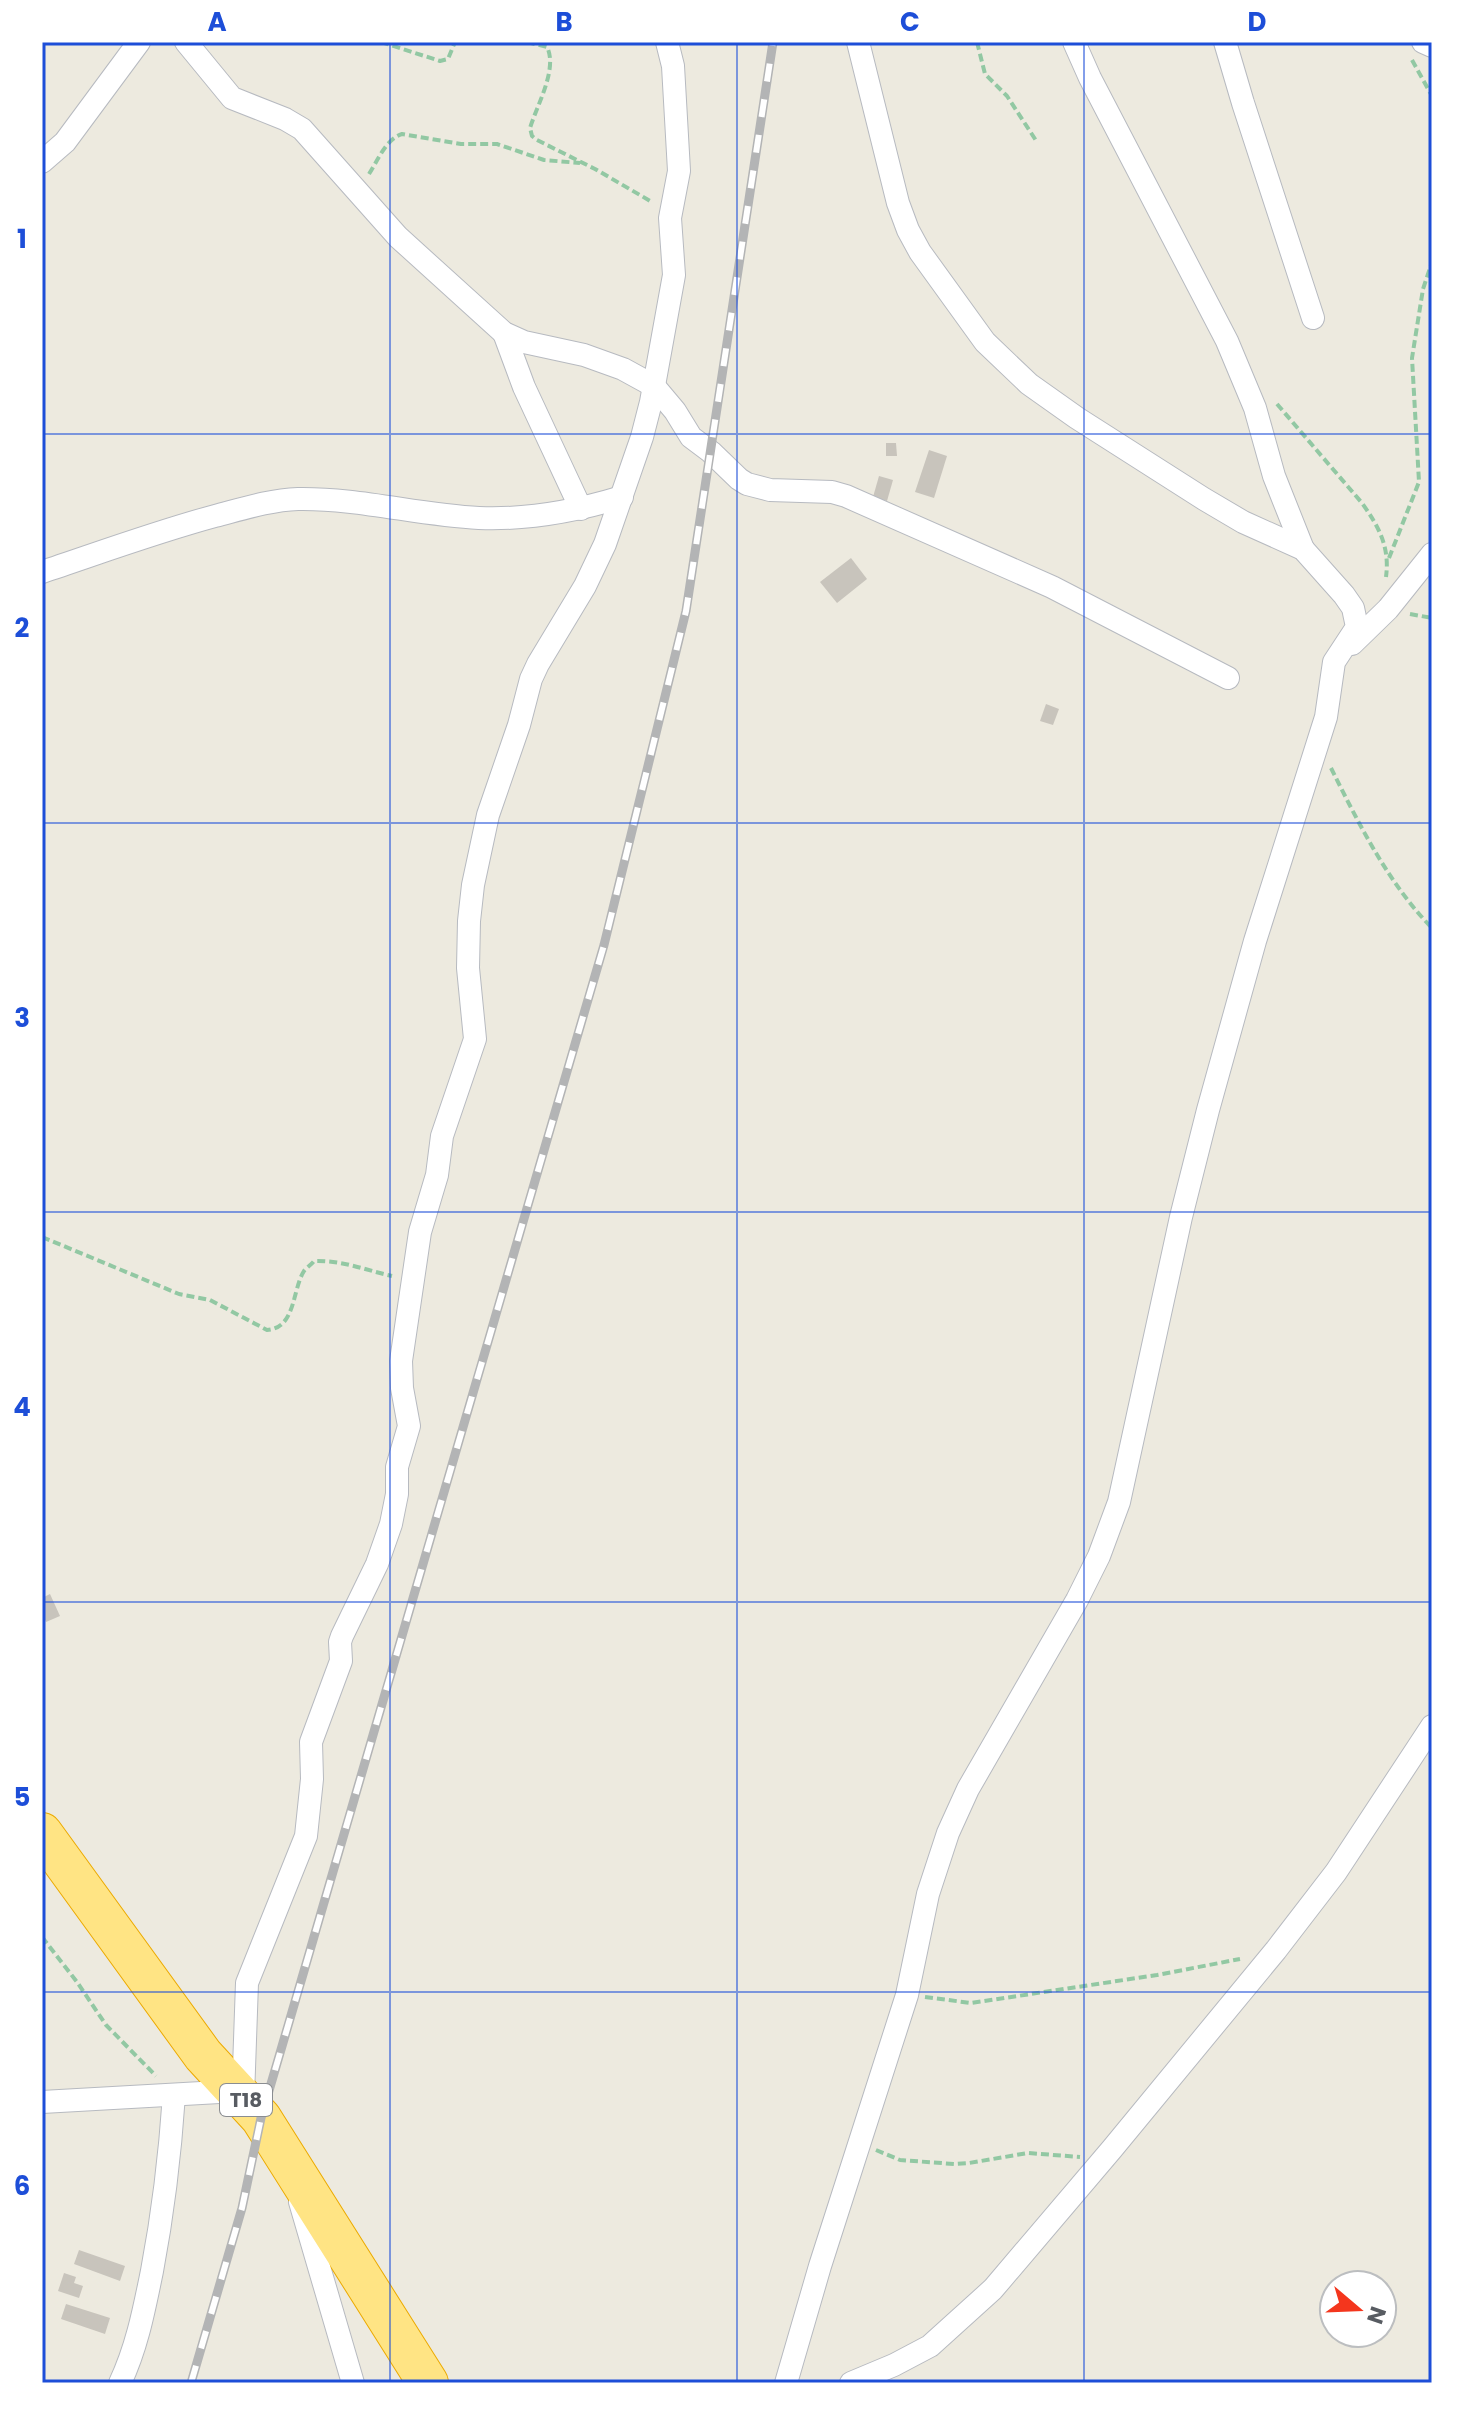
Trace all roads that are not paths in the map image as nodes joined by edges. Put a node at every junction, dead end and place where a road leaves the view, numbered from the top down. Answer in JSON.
{"nodes":[{"id":1,"x":139,"y":42,"type":"edge"},
{"id":2,"x":186,"y":42,"type":"edge"},
{"id":3,"x":667,"y":42,"type":"edge"},
{"id":4,"x":858,"y":42,"type":"edge"},
{"id":5,"x":1074,"y":42,"type":"edge"},
{"id":6,"x":1225,"y":42,"type":"edge"},
{"id":7,"x":1432,"y":46,"type":"edge"},
{"id":8,"x":1416,"y":48,"type":"edge"},
{"id":9,"x":42,"y":162,"type":"edge"},
{"id":10,"x":1313,"y":318,"type":"dead end"},
{"id":11,"x":504,"y":333,"type":"junction"},
{"id":12,"x":654,"y":386,"type":"junction"},
{"id":13,"x":622,"y":497,"type":"junction"},
{"id":14,"x":581,"y":509,"type":"junction"},
{"id":15,"x":1303,"y":549,"type":"junction"},
{"id":16,"x":1432,"y":554,"type":"edge"},
{"id":17,"x":42,"y":572,"type":"edge"},
{"id":18,"x":1334,"y":662,"type":"junction"},
{"id":19,"x":1228,"y":678,"type":"dead end"},
{"id":20,"x":1432,"y":1726,"type":"edge"},
{"id":21,"x":42,"y":1833,"type":"edge"},
{"id":22,"x":240,"y":2094,"type":"junction"},
{"id":23,"x":174,"y":2095,"type":"junction"},
{"id":24,"x":46,"y":2101,"type":"edge"},
{"id":25,"x":288,"y":2163,"type":"junction"},
{"id":26,"x":120,"y":2383,"type":"edge"},
{"id":27,"x":353,"y":2383,"type":"edge"},
{"id":28,"x":428,"y":2383,"type":"edge"},
{"id":29,"x":786,"y":2383,"type":"edge"},
{"id":30,"x":851,"y":2383,"type":"edge"}],
"edges":[{"from":1,"to":9,"type":"street"},
{"from":2,"to":11,"type":"street"},
{"from":3,"to":12,"type":"street"},
{"from":4,"to":15,"type":"street"},
{"from":5,"to":15,"type":"street"},
{"from":6,"to":10,"type":"street"},
{"from":7,"to":8,"type":"street"},
{"from":11,"to":12,"type":"street"},
{"from":11,"to":14,"type":"street"},
{"from":12,"to":13,"type":"street"},
{"from":12,"to":19,"type":"street"},
{"from":13,"to":14,"type":"street"},
{"from":13,"to":22,"type":"street"},
{"from":14,"to":17,"type":"street"},
{"from":15,"to":18,"type":"street"},
{"from":16,"to":18,"type":"street"},
{"from":18,"to":29,"type":"street"},
{"from":20,"to":30,"type":"street"},
{"from":21,"to":22,"type":"highway","number":"T18"},
{"from":22,"to":23,"type":"street"},
{"from":22,"to":25,"type":"highway","number":"T18"},
{"from":23,"to":24,"type":"street"},
{"from":23,"to":26,"type":"street"},
{"from":25,"to":27,"type":"street"},
{"from":25,"to":28,"type":"highway","number":"T18"}]}
